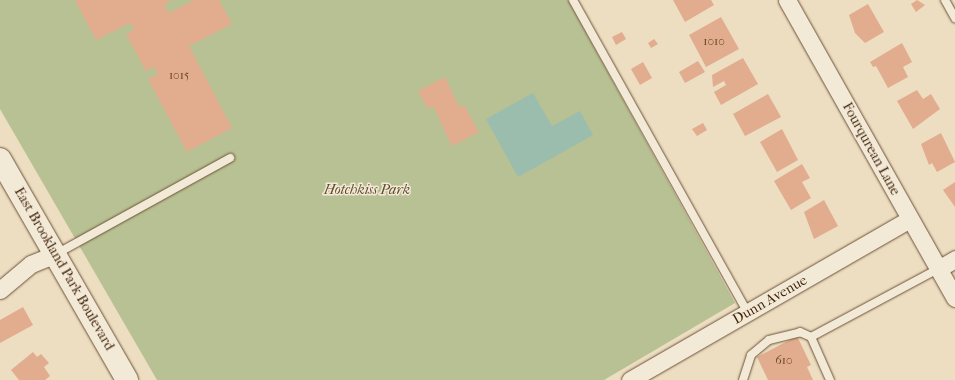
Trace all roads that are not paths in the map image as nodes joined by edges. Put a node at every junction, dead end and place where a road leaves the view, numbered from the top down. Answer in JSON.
{"nodes":[{"id":1,"x":573,"y":0,"type":"edge"},
{"id":2,"x":787,"y":0,"type":"edge"},
{"id":3,"x":945,"y":0,"type":"edge"},
{"id":4,"x":955,"y":18,"type":"edge"},
{"id":5,"x":230,"y":158,"type":"dead end"},
{"id":6,"x":0,"y":159,"type":"edge"},
{"id":7,"x":910,"y":219,"type":"junction"},
{"id":8,"x":56,"y":254,"type":"junction"},
{"id":9,"x":955,"y":259,"type":"edge"},
{"id":10,"x":938,"y":269,"type":"junction"},
{"id":11,"x":0,"y":290,"type":"edge"},
{"id":12,"x":955,"y":298,"type":"edge"},
{"id":13,"x":748,"y":313,"type":"junction"},
{"id":14,"x":811,"y":337,"type":"junction"},
{"id":15,"x":127,"y":380,"type":"edge"},
{"id":16,"x":630,"y":380,"type":"edge"},
{"id":17,"x":743,"y":380,"type":"edge"},
{"id":18,"x":830,"y":380,"type":"edge"}],
"edges":[{"from":1,"to":13,"type":"lane"},
{"from":2,"to":7,"type":"street","name":"Fourqurean Lane"},
{"from":3,"to":4,"type":"lane"},
{"from":5,"to":8,"type":"lane"},
{"from":6,"to":8,"type":"main road","name":"East Brookland Park Boulevard"},
{"from":7,"to":10,"type":"street","name":"Fourqurean Lane"},
{"from":7,"to":13,"type":"street","name":"Dunn Avenue"},
{"from":8,"to":11,"type":"street"},
{"from":8,"to":15,"type":"main road","name":"East Brookland Park Boulevard"},
{"from":9,"to":10,"type":"street"},
{"from":10,"to":12,"type":"street","name":"Fourqurean Lane"},
{"from":10,"to":14,"type":"lane"},
{"from":13,"to":16,"type":"street","name":"Dunn Avenue"},
{"from":14,"to":17,"type":"lane"},
{"from":14,"to":18,"type":"lane"}]}
